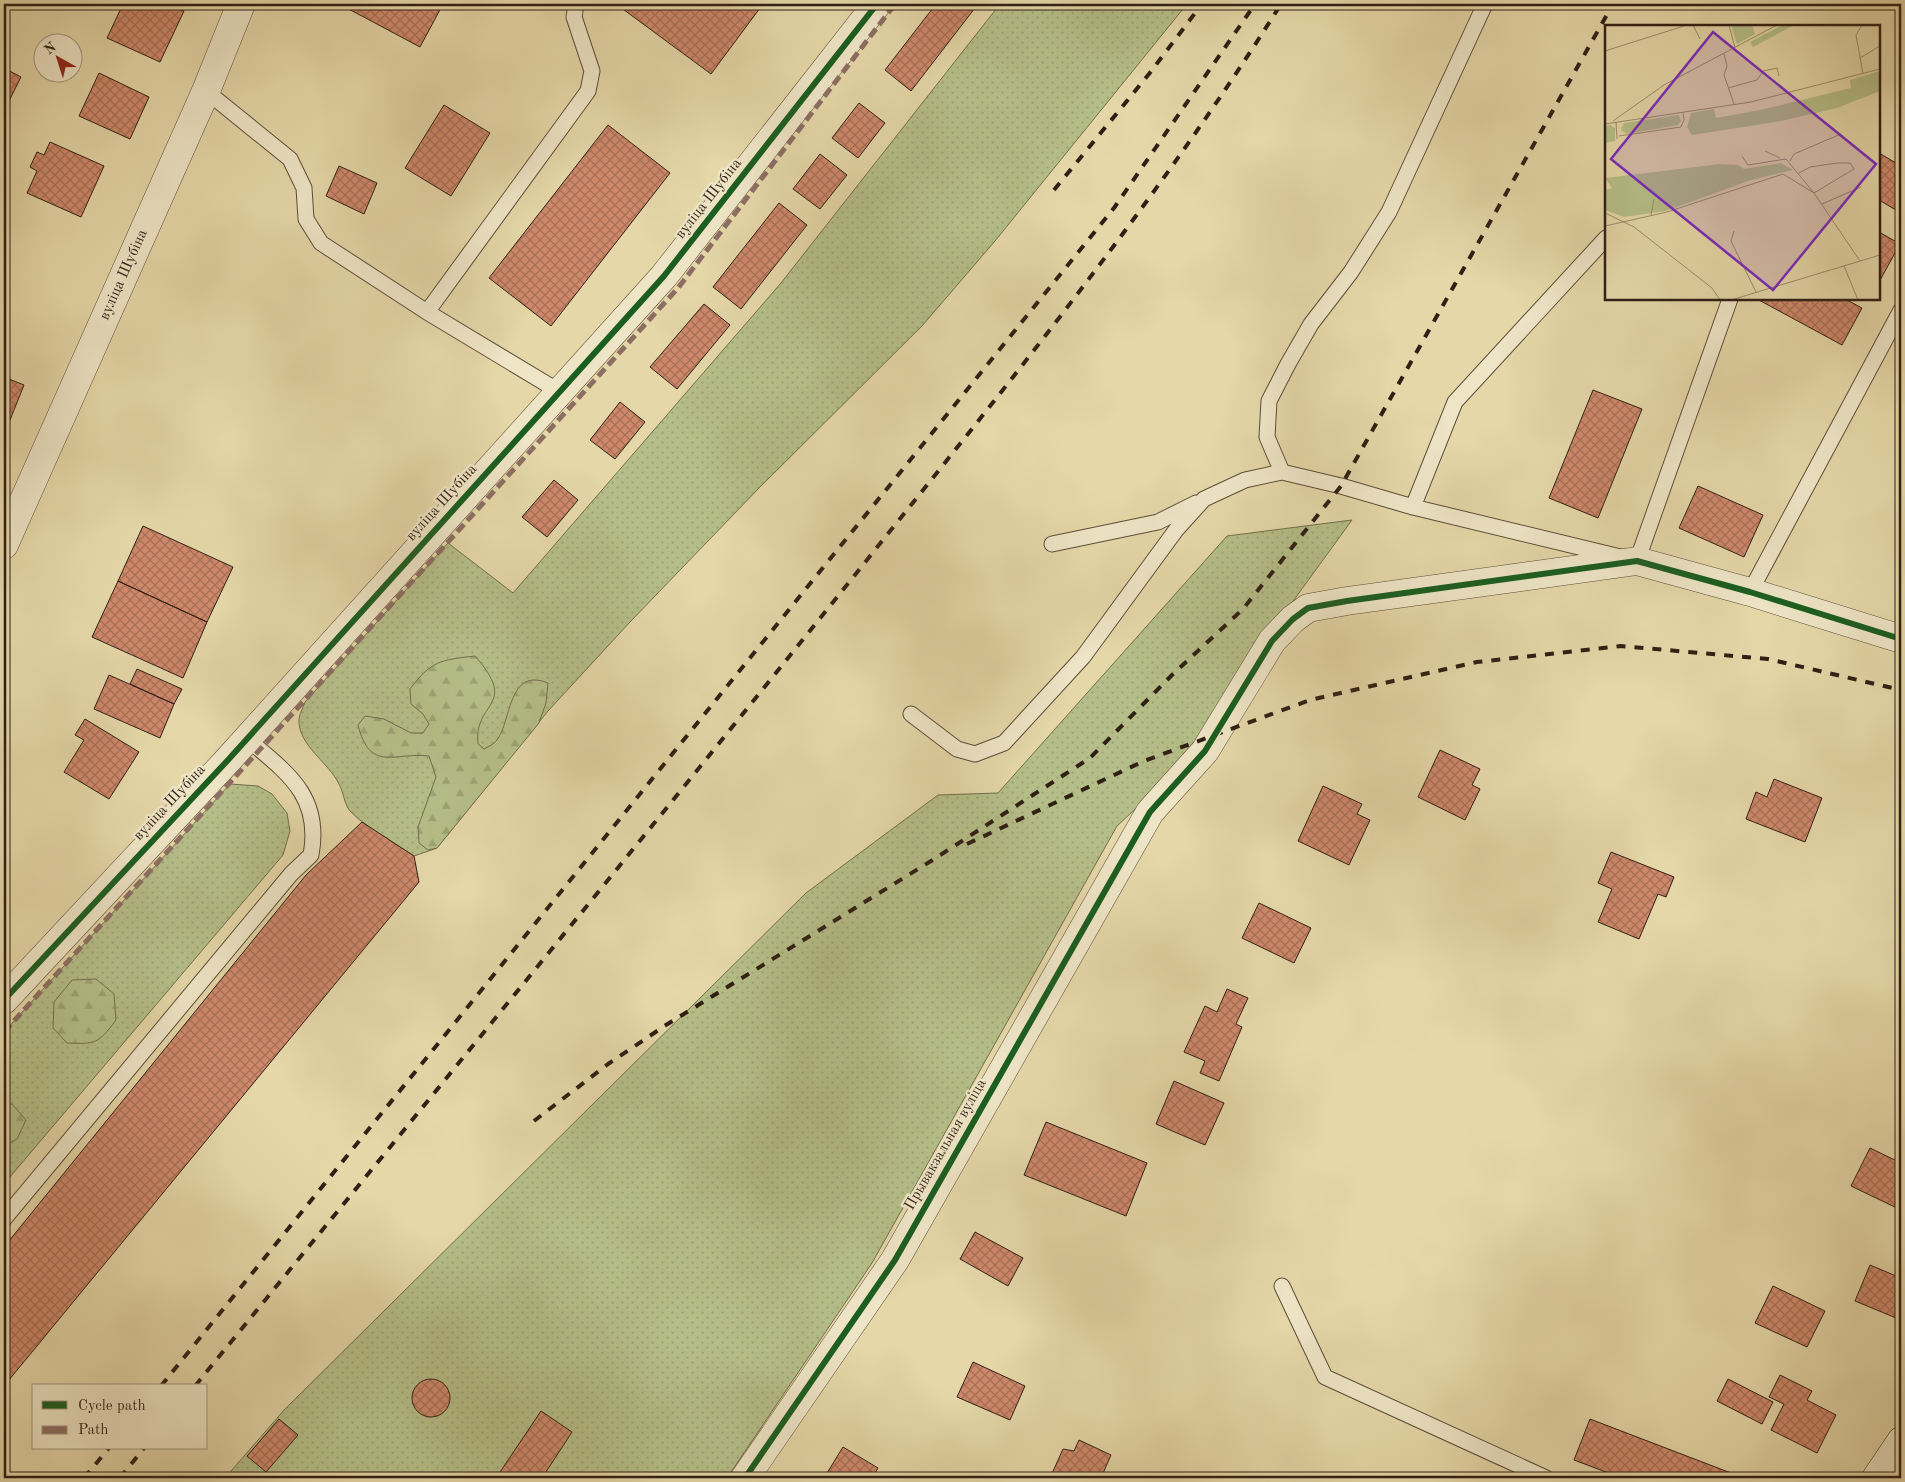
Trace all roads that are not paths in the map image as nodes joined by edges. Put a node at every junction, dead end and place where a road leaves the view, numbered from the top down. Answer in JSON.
{"nodes":[{"id":1,"x":241,"y":4,"type":"edge"},
{"id":2,"x":576,"y":4,"type":"edge"},
{"id":3,"x":877,"y":4,"type":"edge"},
{"id":4,"x":1485,"y":4,"type":"edge"},
{"id":5,"x":206,"y":91,"type":"junction"},
{"id":6,"x":1605,"y":239,"type":"edge"},
{"id":7,"x":1730,"y":300,"type":"edge"},
{"id":8,"x":1901,"y":310,"type":"edge"},
{"id":9,"x":427,"y":312,"type":"junction"},
{"id":10,"x":560,"y":392,"type":"junction"},
{"id":11,"x":1282,"y":472,"type":"junction"},
{"id":12,"x":1204,"y":499,"type":"junction"},
{"id":13,"x":1413,"y":507,"type":"junction"},
{"id":14,"x":4,"y":544,"type":"edge"},
{"id":15,"x":1052,"y":544,"type":"dead end"},
{"id":16,"x":1637,"y":561,"type":"junction"},
{"id":17,"x":1750,"y":592,"type":"junction"},
{"id":18,"x":1901,"y":639,"type":"edge"},
{"id":19,"x":911,"y":714,"type":"dead end"},
{"id":20,"x":246,"y":737,"type":"junction"},
{"id":21,"x":4,"y":1000,"type":"edge"},
{"id":22,"x":4,"y":1219,"type":"edge"},
{"id":23,"x":1282,"y":1286,"type":"dead end"},
{"id":24,"x":1901,"y":1441,"type":"edge"},
{"id":25,"x":745,"y":1478,"type":"edge"},
{"id":26,"x":1546,"y":1478,"type":"edge"},
{"id":27,"x":1876,"y":1478,"type":"edge"}],
"edges":[{"from":1,"to":5,"type":"street","name":"вуліца Шубіна"},
{"from":2,"to":9,"type":"lane"},
{"from":3,"to":10,"type":"street","name":"вуліца Шубіна"},
{"from":4,"to":11,"type":"lane"},
{"from":5,"to":9,"type":"lane"},
{"from":5,"to":14,"type":"street","name":"вуліца Шубіна"},
{"from":6,"to":13,"type":"lane"},
{"from":7,"to":16,"type":"lane"},
{"from":8,"to":17,"type":"lane"},
{"from":9,"to":10,"type":"lane"},
{"from":10,"to":20,"type":"street","name":"вуліца Шубіна"},
{"from":11,"to":12,"type":"lane"},
{"from":11,"to":13,"type":"lane"},
{"from":12,"to":15,"type":"lane"},
{"from":12,"to":19,"type":"lane"},
{"from":13,"to":16,"type":"lane"},
{"from":16,"to":17,"type":"street"},
{"from":16,"to":25,"type":"street","name":"Прывакзальная вуліца"},
{"from":17,"to":18,"type":"street"},
{"from":20,"to":21,"type":"street","name":"вуліца Шубіна"},
{"from":20,"to":22,"type":"lane"},
{"from":23,"to":26,"type":"lane"},
{"from":24,"to":27,"type":"street"}]}
